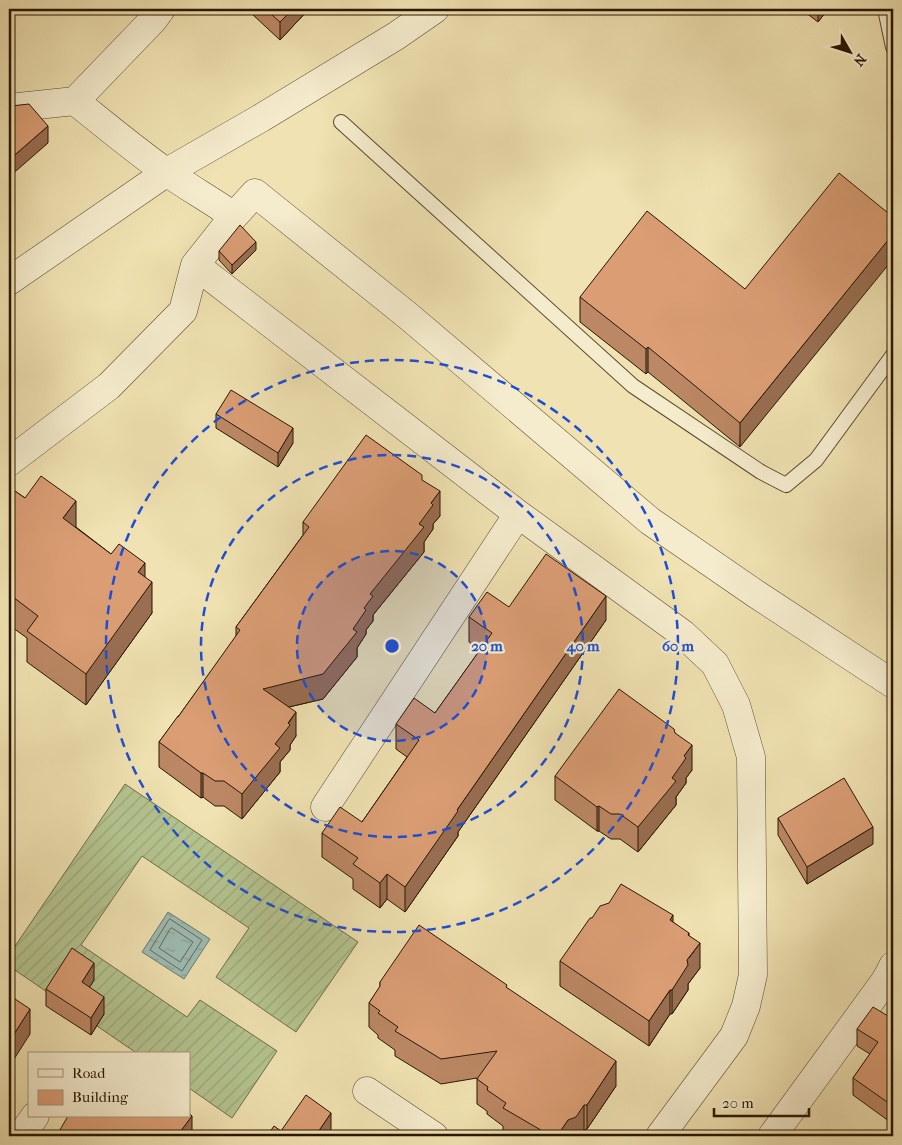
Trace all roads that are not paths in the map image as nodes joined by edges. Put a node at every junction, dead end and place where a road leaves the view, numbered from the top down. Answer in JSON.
{"nodes":[{"id":1,"x":161,"y":9,"type":"edge"},
{"id":2,"x":435,"y":9,"type":"edge"},
{"id":3,"x":885,"y":9,"type":"edge"},
{"id":4,"x":893,"y":47,"type":"edge"},
{"id":5,"x":75,"y":101,"type":"junction"},
{"id":6,"x":9,"y":108,"type":"edge"},
{"id":7,"x":340,"y":122,"type":"dead end"},
{"id":8,"x":167,"y":172,"type":"junction"},
{"id":9,"x":234,"y":216,"type":"junction"},
{"id":10,"x":195,"y":265,"type":"junction"},
{"id":11,"x":9,"y":281,"type":"edge"},
{"id":12,"x":893,"y":355,"type":"edge"},
{"id":13,"x":9,"y":462,"type":"edge"},
{"id":14,"x":518,"y":514,"type":"junction"},
{"id":15,"x":893,"y":684,"type":"edge"},
{"id":16,"x":325,"y":807,"type":"dead end"},
{"id":17,"x":890,"y":978,"type":"edge"},
{"id":18,"x":367,"y":1091,"type":"dead end"},
{"id":19,"x":34,"y":1118,"type":"edge"},
{"id":20,"x":21,"y":1136,"type":"edge"},
{"id":21,"x":434,"y":1136,"type":"edge"},
{"id":22,"x":660,"y":1136,"type":"edge"},
{"id":23,"x":772,"y":1136,"type":"edge"}],
"edges":[{"from":1,"to":5,"type":"street"},
{"from":2,"to":8,"type":"street"},
{"from":3,"to":4,"type":"lane"},
{"from":5,"to":6,"type":"street"},
{"from":5,"to":8,"type":"street"},
{"from":7,"to":12,"type":"lane"},
{"from":8,"to":9,"type":"street"},
{"from":8,"to":11,"type":"street"},
{"from":9,"to":10,"type":"street"},
{"from":9,"to":15,"type":"street"},
{"from":10,"to":13,"type":"street"},
{"from":10,"to":14,"type":"street"},
{"from":14,"to":16,"type":"street"},
{"from":14,"to":22,"type":"street"},
{"from":17,"to":23,"type":"street"},
{"from":18,"to":21,"type":"street"},
{"from":19,"to":20,"type":"street"}]}
